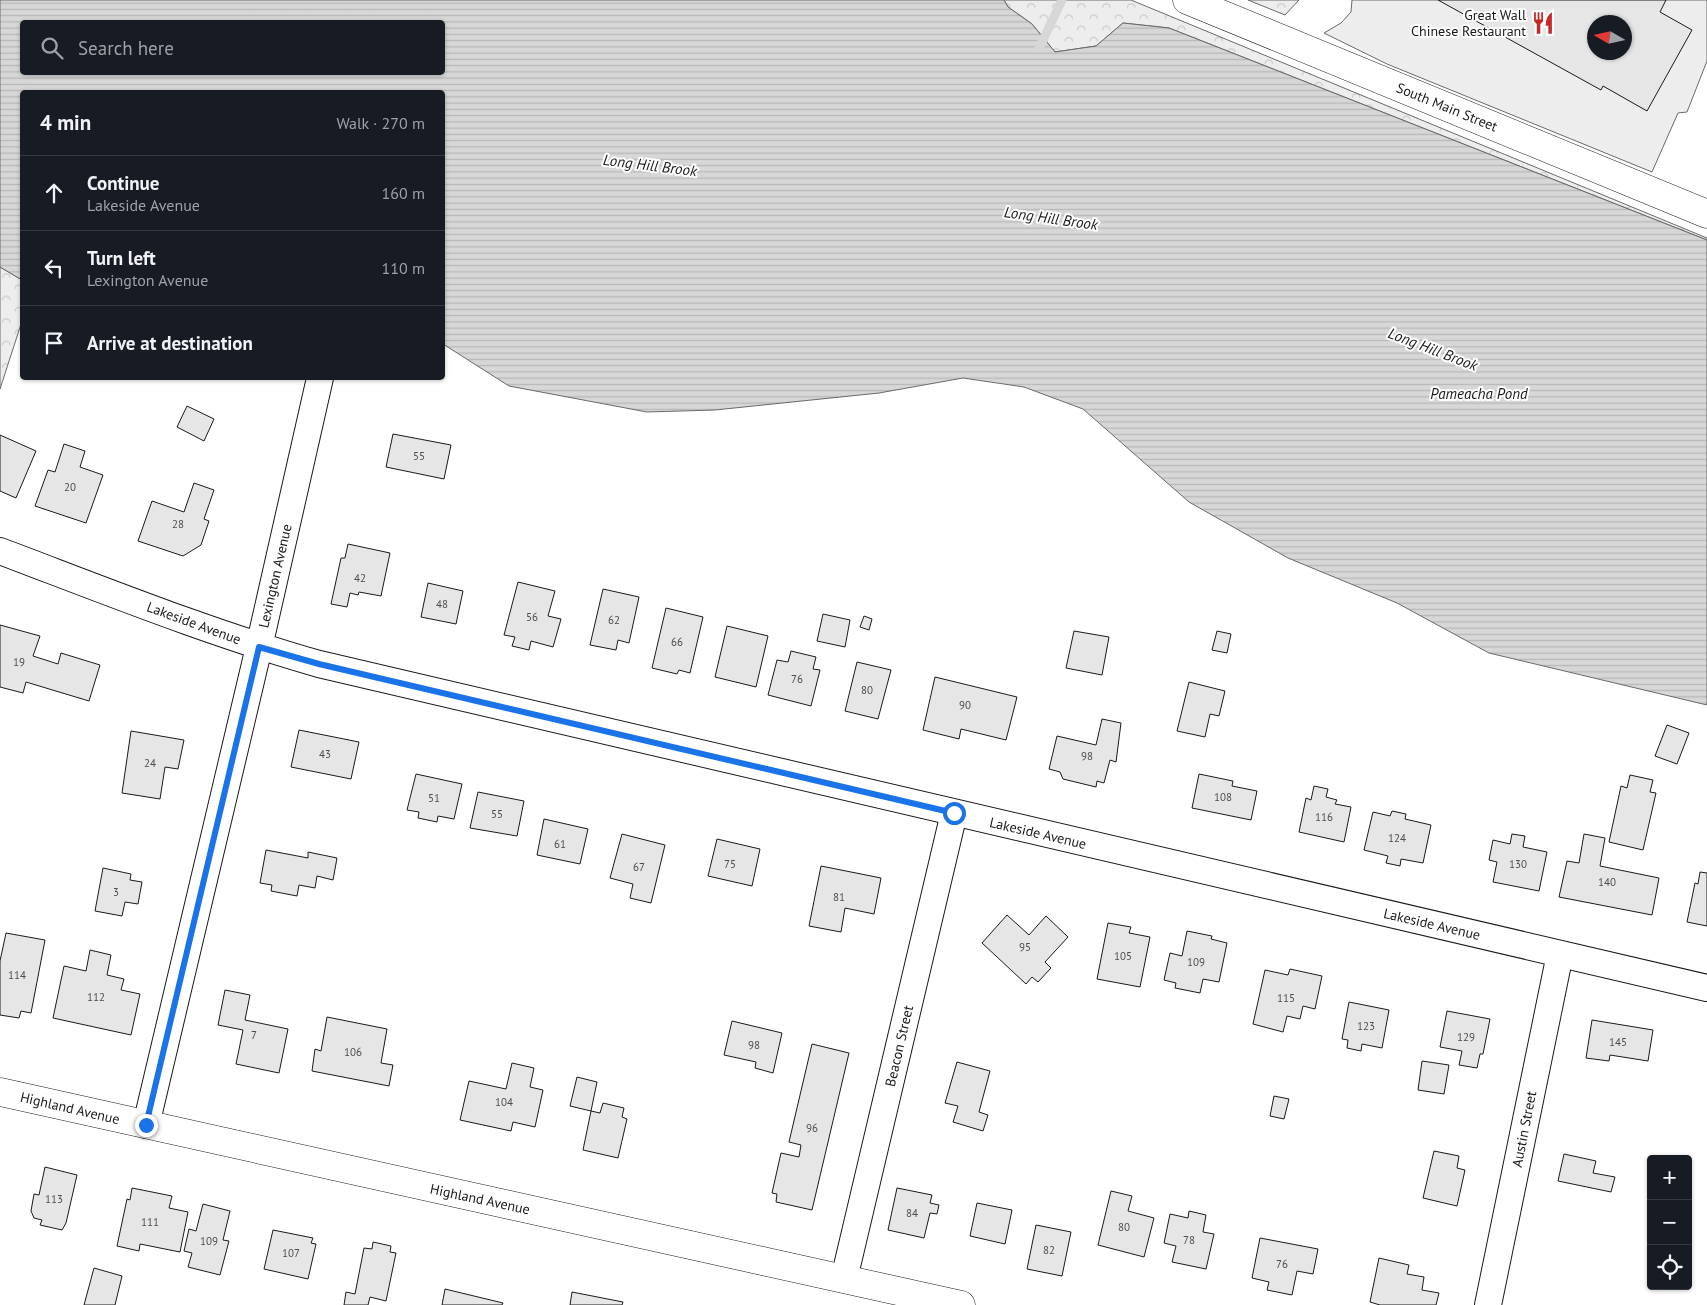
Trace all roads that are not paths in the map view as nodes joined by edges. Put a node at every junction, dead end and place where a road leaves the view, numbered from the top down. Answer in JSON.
{"nodes":[{"id":1,"x":1187,"y":0,"type":"edge"},
{"id":2,"x":1707,"y":214,"type":"edge"},
{"id":3,"x":320,"y":380,"type":"edge"},
{"id":4,"x":0,"y":551,"type":"edge"},
{"id":5,"x":259,"y":647,"type":"junction"},
{"id":6,"x":954,"y":813,"type":"junction"},
{"id":7,"x":1560,"y":954,"type":"junction"},
{"id":8,"x":1707,"y":988,"type":"edge"},
{"id":9,"x":0,"y":1092,"type":"edge"},
{"id":10,"x":146,"y":1125,"type":"junction"},
{"id":11,"x":844,"y":1279,"type":"junction"},
{"id":12,"x":961,"y":1305,"type":"edge"},
{"id":13,"x":1488,"y":1305,"type":"edge"}],
"edges":[{"from":1,"to":2,"type":"street","name":"South Main Street"},
{"from":3,"to":5,"type":"street","name":"Lexington Avenue"},
{"from":4,"to":5,"type":"street","name":"Lakeside Avenue"},
{"from":5,"to":6,"type":"street","name":"Lakeside Avenue"},
{"from":5,"to":10,"type":"street","name":"Lexington Avenue"},
{"from":6,"to":7,"type":"street","name":"Lakeside Avenue"},
{"from":6,"to":11,"type":"street","name":"Beacon Street"},
{"from":7,"to":8,"type":"street","name":"Lakeside Avenue"},
{"from":7,"to":13,"type":"street","name":"Austin Street"},
{"from":9,"to":10,"type":"street","name":"Highland Avenue"},
{"from":10,"to":11,"type":"street","name":"Highland Avenue"},
{"from":11,"to":12,"type":"street","name":"Highland Avenue"}]}
